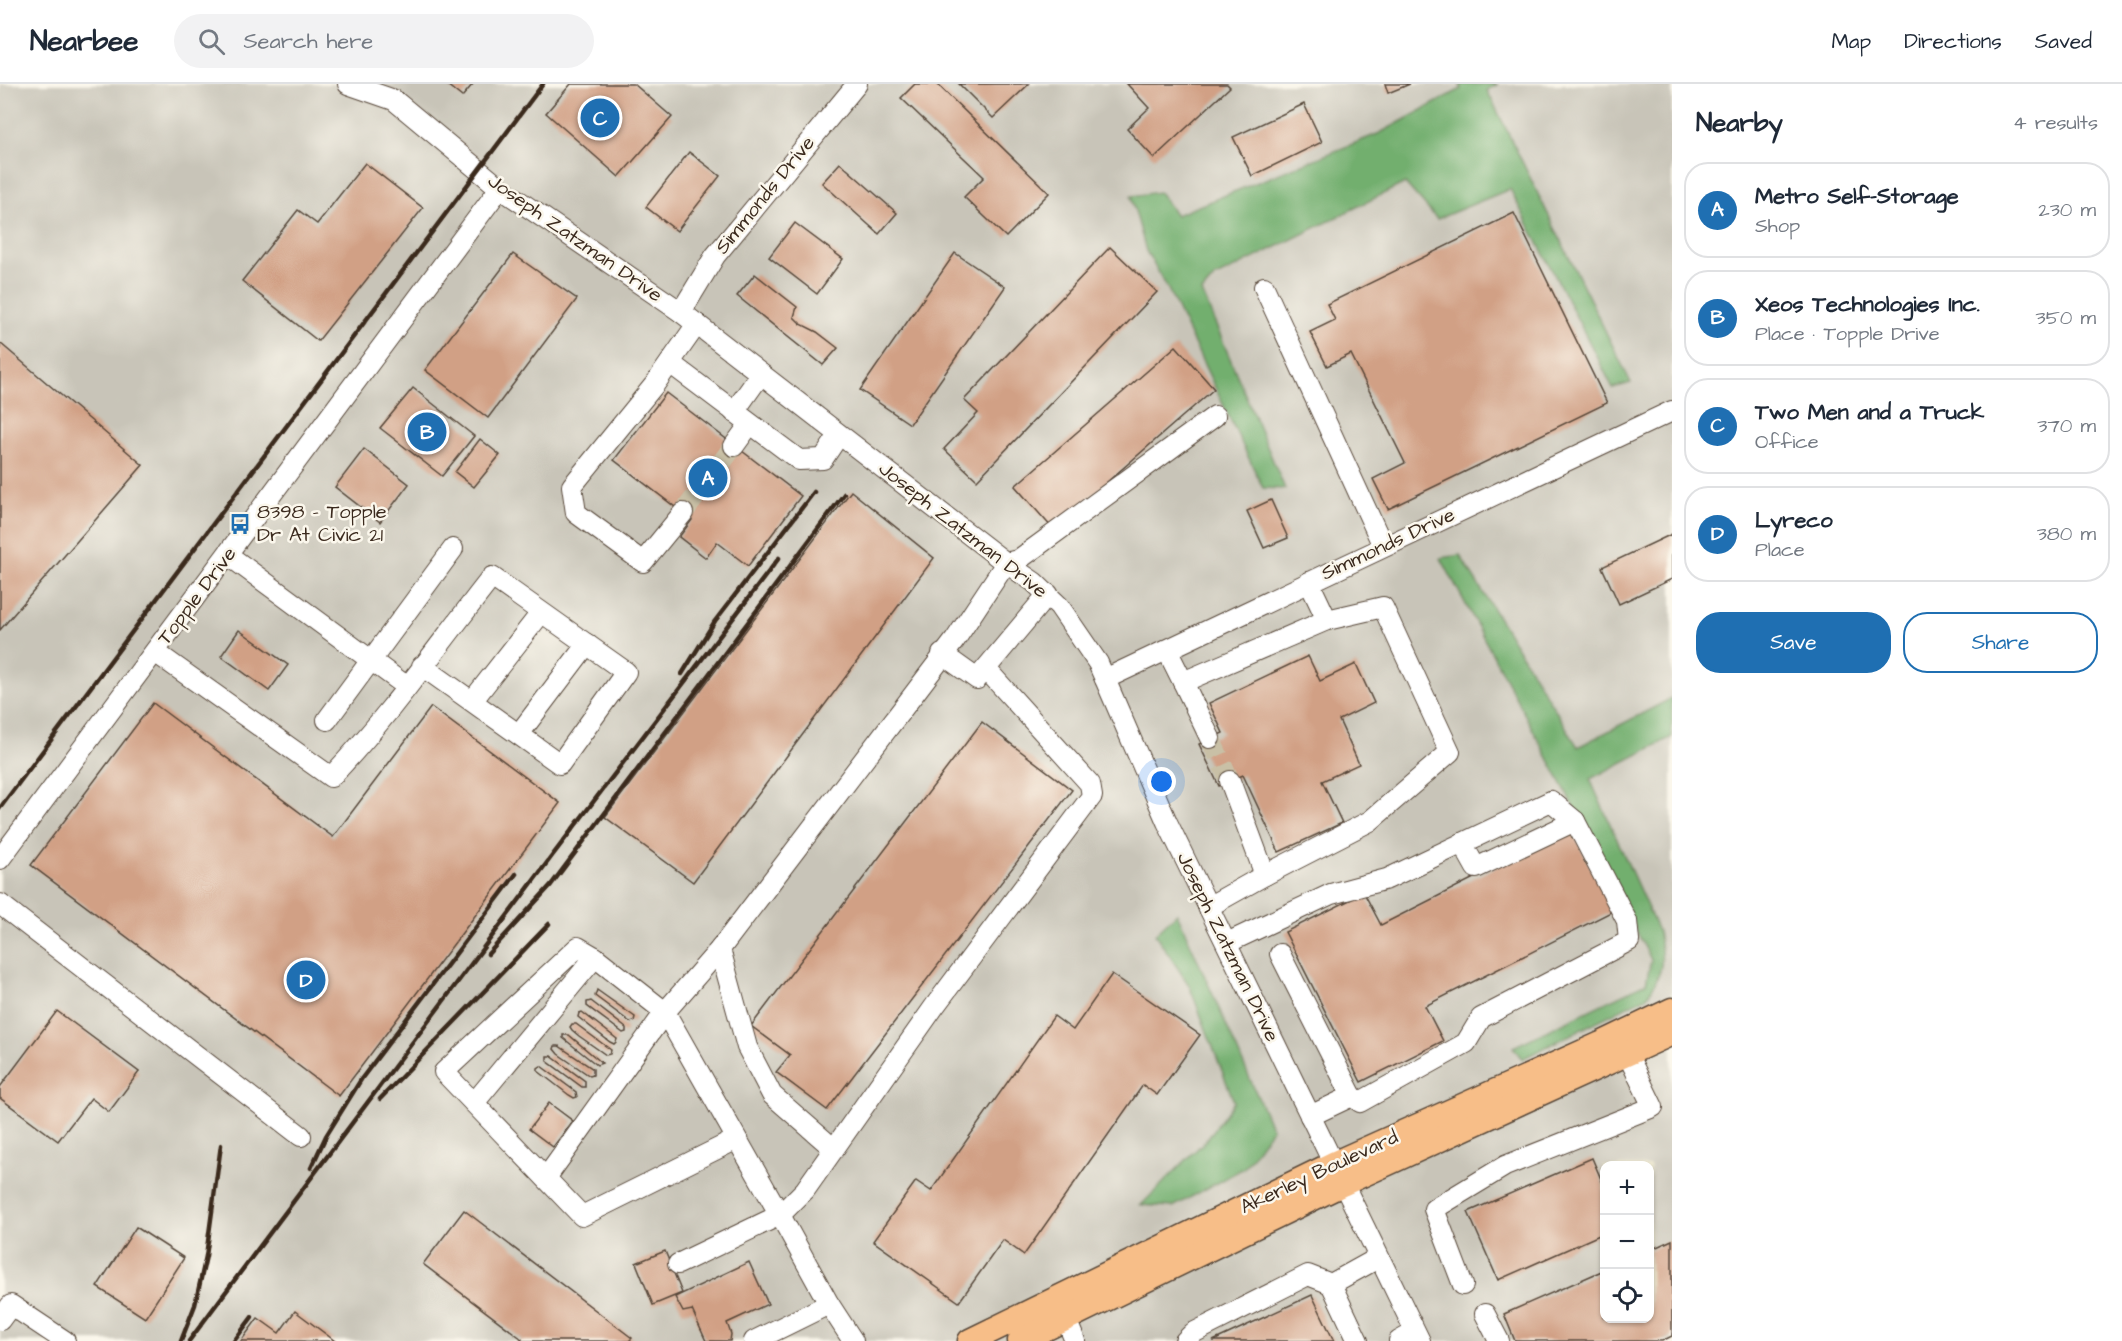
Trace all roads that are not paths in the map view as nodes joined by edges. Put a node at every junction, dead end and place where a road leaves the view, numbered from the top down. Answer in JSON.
{"nodes":[{"id":1,"x":348,"y":84,"type":"edge"},
{"id":2,"x":857,"y":84,"type":"edge"},
{"id":3,"x":500,"y":188,"type":"junction"},
{"id":4,"x":1264,"y":287,"type":"dead end"},
{"id":5,"x":681,"y":312,"type":"junction"},
{"id":6,"x":697,"y":324,"type":"junction"},
{"id":7,"x":670,"y":363,"type":"junction"},
{"id":8,"x":761,"y":374,"type":"junction"},
{"id":9,"x":1672,"y":411,"type":"edge"},
{"id":10,"x":734,"y":412,"type":"junction"},
{"id":11,"x":1215,"y":416,"type":"dead end"},
{"id":12,"x":750,"y":424,"type":"junction"},
{"id":13,"x":839,"y":435,"type":"junction"},
{"id":14,"x":734,"y":446,"type":"tunnel mouth"},
{"id":15,"x":683,"y":513,"type":"tunnel mouth"},
{"id":16,"x":1383,"y":546,"type":"junction"},
{"id":17,"x":453,"y":549,"type":"dead end"},
{"id":18,"x":228,"y":555,"type":"junction"},
{"id":19,"x":1006,"y":563,"type":"junction"},
{"id":20,"x":1309,"y":582,"type":"junction"},
{"id":21,"x":1047,"y":594,"type":"junction"},
{"id":22,"x":541,"y":613,"type":"junction"},
{"id":23,"x":1327,"y":620,"type":"junction"},
{"id":24,"x":587,"y":644,"type":"junction"},
{"id":25,"x":1167,"y":650,"type":"junction"},
{"id":26,"x":155,"y":652,"type":"junction"},
{"id":27,"x":942,"y":654,"type":"junction"},
{"id":28,"x":371,"y":660,"type":"junction"},
{"id":29,"x":422,"y":666,"type":"junction"},
{"id":30,"x":987,"y":670,"type":"junction"},
{"id":31,"x":1105,"y":679,"type":"junction"},
{"id":32,"x":1183,"y":682,"type":"junction"},
{"id":33,"x":406,"y":686,"type":"junction"},
{"id":34,"x":473,"y":700,"type":"junction"},
{"id":35,"x":327,"y":720,"type":"dead end"},
{"id":36,"x":519,"y":734,"type":"junction"},
{"id":37,"x":1210,"y":738,"type":"tunnel mouth"},
{"id":38,"x":1230,"y":781,"type":"tunnel mouth"},
{"id":39,"x":1575,"y":821,"type":"junction"},
{"id":40,"x":1462,"y":843,"type":"junction"},
{"id":41,"x":0,"y":860,"type":"edge"},
{"id":42,"x":1265,"y":875,"type":"junction"},
{"id":43,"x":0,"y":904,"type":"edge"},
{"id":44,"x":1208,"y":906,"type":"junction"},
{"id":45,"x":1227,"y":943,"type":"junction"},
{"id":46,"x":720,"y":949,"type":"junction"},
{"id":47,"x":1280,"y":954,"type":"dead end"},
{"id":48,"x":595,"y":957,"type":"junction"},
{"id":49,"x":1672,"y":1010,"type":"edge"},
{"id":50,"x":665,"y":1012,"type":"junction"},
{"id":51,"x":1672,"y":1033,"type":"edge"},
{"id":52,"x":1614,"y":1049,"type":"junction"},
{"id":53,"x":1352,"y":1096,"type":"junction"},
{"id":54,"x":474,"y":1103,"type":"junction"},
{"id":55,"x":1310,"y":1116,"type":"junction"},
{"id":56,"x":301,"y":1136,"type":"dead end"},
{"id":57,"x":737,"y":1138,"type":"junction"},
{"id":58,"x":834,"y":1149,"type":"junction"},
{"id":59,"x":1338,"y":1174,"type":"junction"},
{"id":60,"x":546,"y":1178,"type":"junction"},
{"id":61,"x":780,"y":1215,"type":"junction"},
{"id":62,"x":1378,"y":1258,"type":"junction"},
{"id":63,"x":678,"y":1264,"type":"dead end"},
{"id":64,"x":1331,"y":1284,"type":"junction"},
{"id":65,"x":1463,"y":1285,"type":"dead end"},
{"id":66,"x":829,"y":1304,"type":"junction"},
{"id":67,"x":1485,"y":1314,"type":"dead end"},
{"id":68,"x":0,"y":1320,"type":"edge"},
{"id":69,"x":1070,"y":1330,"type":"edge"},
{"id":70,"x":1411,"y":1338,"type":"edge"},
{"id":71,"x":65,"y":1341,"type":"edge"},
{"id":72,"x":754,"y":1341,"type":"edge"},
{"id":73,"x":853,"y":1341,"type":"edge"},
{"id":74,"x":970,"y":1341,"type":"edge"},
{"id":75,"x":1020,"y":1341,"type":"edge"},
{"id":76,"x":1185,"y":1341,"type":"edge"},
{"id":77,"x":1358,"y":1341,"type":"edge"},
{"id":78,"x":1499,"y":1341,"type":"edge"}],
"edges":[{"from":1,"to":3,"type":"street","name":"Joseph Zatzman Drive"},
{"from":2,"to":5,"type":"street","name":"Simmonds Drive"},
{"from":3,"to":5,"type":"street","name":"Joseph Zatzman Drive"},
{"from":3,"to":18,"type":"street","name":"Topple Drive"},
{"from":4,"to":16,"type":"street"},
{"from":5,"to":6,"type":"street","name":"Joseph Zatzman Drive"},
{"from":6,"to":7,"type":"street"},
{"from":6,"to":8,"type":"street","name":"Joseph Zatzman Drive"},
{"from":7,"to":10,"type":"street"},
{"from":7,"to":15,"type":"street"},
{"from":8,"to":10,"type":"street"},
{"from":8,"to":13,"type":"street","name":"Joseph Zatzman Drive"},
{"from":9,"to":16,"type":"street","name":"Simmonds Drive"},
{"from":10,"to":12,"type":"street"},
{"from":11,"to":19,"type":"street"},
{"from":12,"to":13,"type":"street"},
{"from":12,"to":14,"type":"street"},
{"from":13,"to":19,"type":"street","name":"Joseph Zatzman Drive"},
{"from":16,"to":20,"type":"street","name":"Simmonds Drive"},
{"from":17,"to":28,"type":"street"},
{"from":18,"to":26,"type":"street","name":"Topple Drive"},
{"from":18,"to":28,"type":"street"},
{"from":19,"to":21,"type":"street","name":"Joseph Zatzman Drive"},
{"from":19,"to":27,"type":"street"},
{"from":20,"to":23,"type":"street"},
{"from":20,"to":25,"type":"street","name":"Simmonds Drive"},
{"from":21,"to":30,"type":"street"},
{"from":21,"to":31,"type":"street","name":"Joseph Zatzman Drive"},
{"from":22,"to":24,"type":"street"},
{"from":22,"to":29,"type":"street"},
{"from":22,"to":34,"type":"street"},
{"from":23,"to":32,"type":"street"},
{"from":23,"to":42,"type":"street"},
{"from":24,"to":36,"type":"street"},
{"from":24,"to":36,"type":"street"},
{"from":25,"to":31,"type":"street","name":"Simmonds Drive"},
{"from":25,"to":32,"type":"street"},
{"from":26,"to":33,"type":"street"},
{"from":26,"to":41,"type":"street","name":"Topple Drive"},
{"from":27,"to":30,"type":"street"},
{"from":27,"to":46,"type":"street"},
{"from":28,"to":33,"type":"street"},
{"from":28,"to":35,"type":"street"},
{"from":29,"to":33,"type":"street"},
{"from":29,"to":34,"type":"street"},
{"from":30,"to":58,"type":"street"},
{"from":31,"to":44,"type":"street","name":"Joseph Zatzman Drive"},
{"from":32,"to":37,"type":"street"},
{"from":34,"to":36,"type":"street"},
{"from":38,"to":42,"type":"street"},
{"from":39,"to":40,"type":"street"},
{"from":39,"to":40,"type":"street"},
{"from":39,"to":53,"type":"street"},
{"from":40,"to":45,"type":"street"},
{"from":42,"to":44,"type":"street"},
{"from":43,"to":56,"type":"street"},
{"from":44,"to":45,"type":"street","name":"Joseph Zatzman Drive"},
{"from":45,"to":55,"type":"street","name":"Joseph Zatzman Drive"},
{"from":46,"to":50,"type":"street"},
{"from":46,"to":58,"type":"street"},
{"from":47,"to":53,"type":"street"},
{"from":48,"to":50,"type":"street"},
{"from":48,"to":54,"type":"street"},
{"from":48,"to":54,"type":"street"},
{"from":49,"to":52,"type":"main road","name":"Akerley Boulevard"},
{"from":50,"to":57,"type":"street"},
{"from":50,"to":60,"type":"street"},
{"from":51,"to":52,"type":"main road","name":"Akerley Boulevard"},
{"from":52,"to":59,"type":"main road","name":"Akerley Boulevard"},
{"from":52,"to":65,"type":"street"},
{"from":53,"to":55,"type":"street"},
{"from":54,"to":60,"type":"street"},
{"from":55,"to":59,"type":"street","name":"Joseph Zatzman Drive"},
{"from":57,"to":60,"type":"street"},
{"from":57,"to":61,"type":"street"},
{"from":58,"to":61,"type":"street"},
{"from":59,"to":62,"type":"street","name":"Joseph Zatzman Drive"},
{"from":59,"to":69,"type":"main road","name":"Akerley Boulevard"},
{"from":59,"to":74,"type":"main road","name":"Akerley Boulevard"},
{"from":61,"to":63,"type":"street"},
{"from":61,"to":66,"type":"street"},
{"from":62,"to":64,"type":"street"},
{"from":62,"to":70,"type":"street","name":"Joseph Zatzman Drive"},
{"from":64,"to":76,"type":"street"},
{"from":64,"to":77,"type":"street"},
{"from":66,"to":72,"type":"street"},
{"from":66,"to":73,"type":"street"},
{"from":67,"to":78,"type":"street"},
{"from":68,"to":71,"type":"street"},
{"from":69,"to":75,"type":"main road","name":"Akerley Boulevard"}]}
